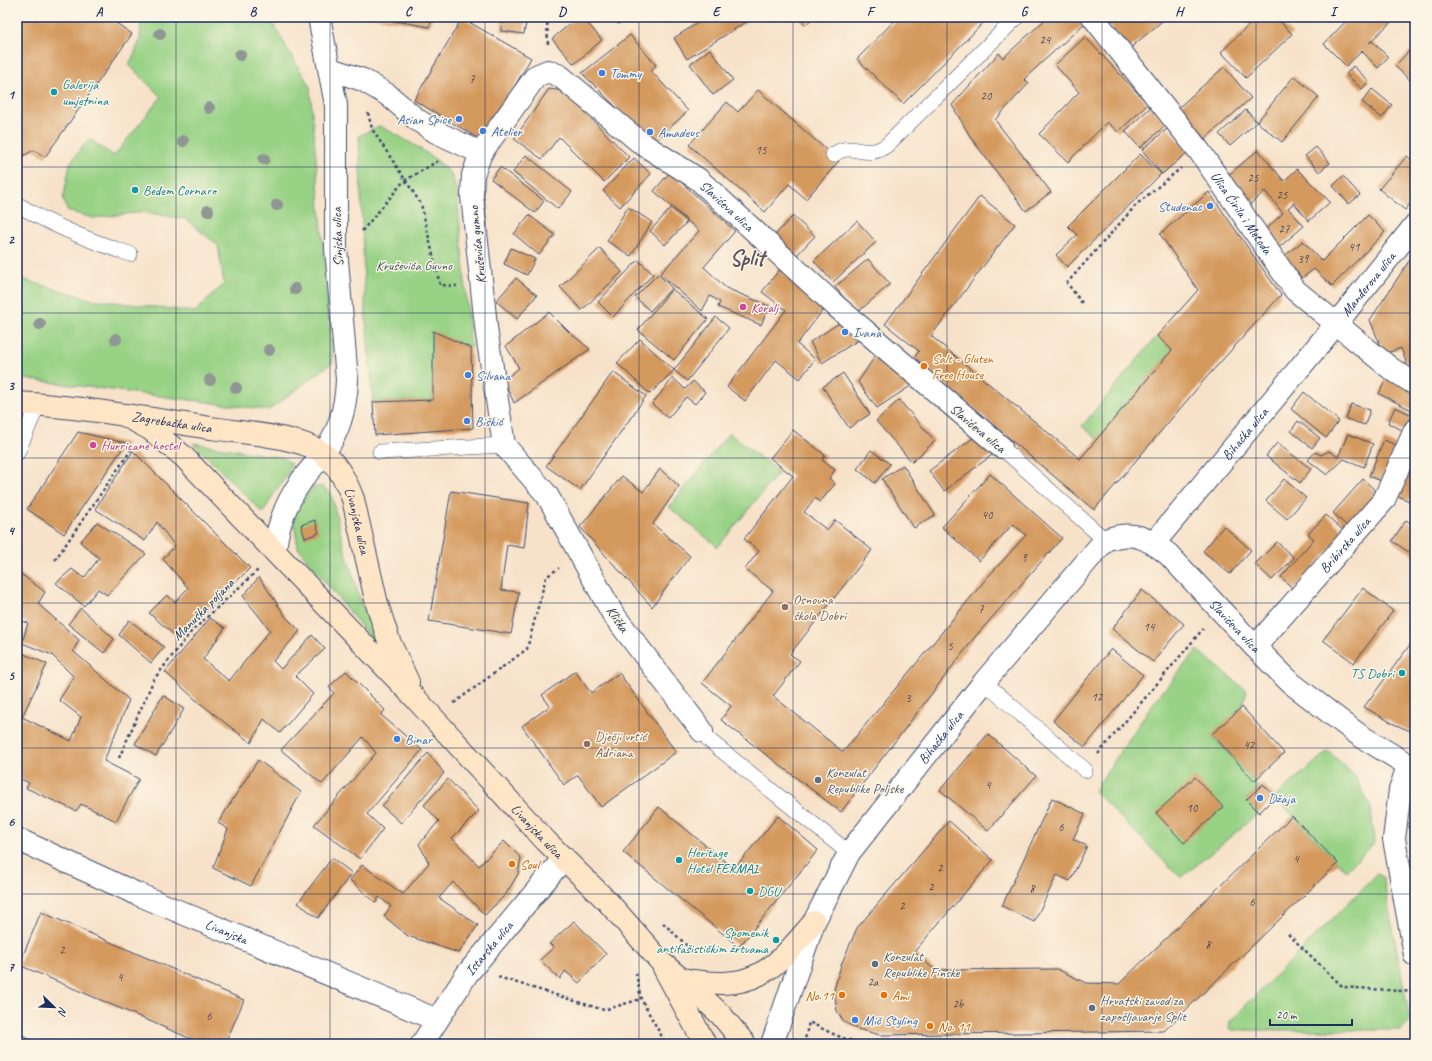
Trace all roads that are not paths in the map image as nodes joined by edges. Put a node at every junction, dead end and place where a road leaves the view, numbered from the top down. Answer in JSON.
{"nodes":[{"id":1,"x":1017,"y":17,"type":"edge"},
{"id":2,"x":1093,"y":17,"type":"edge"},
{"id":3,"x":316,"y":18,"type":"edge"},
{"id":4,"x":330,"y":69,"type":"junction"},
{"id":5,"x":548,"y":71,"type":"joint"},
{"id":6,"x":481,"y":153,"type":"junction"},
{"id":7,"x":833,"y":156,"type":"dead end"},
{"id":8,"x":17,"y":204,"type":"edge"},
{"id":9,"x":1415,"y":225,"type":"edge"},
{"id":10,"x":130,"y":254,"type":"dead end"},
{"id":11,"x":1336,"y":324,"type":"junction"},
{"id":12,"x":1415,"y":384,"type":"edge"},
{"id":13,"x":28,"y":404,"type":"edge"},
{"id":14,"x":124,"y":415,"type":"junction"},
{"id":15,"x":1415,"y":431,"type":"edge"},
{"id":16,"x":504,"y":445,"type":"junction"},
{"id":17,"x":1001,"y":447,"type":"joint"},
{"id":18,"x":380,"y":452,"type":"dead end"},
{"id":19,"x":17,"y":453,"type":"edge"},
{"id":20,"x":324,"y":454,"type":"junction"},
{"id":21,"x":1106,"y":540,"type":"junction"},
{"id":22,"x":1154,"y":543,"type":"junction"},
{"id":23,"x":275,"y":551,"type":"junction"},
{"id":24,"x":1255,"y":647,"type":"junction"},
{"id":25,"x":984,"y":682,"type":"junction"},
{"id":26,"x":416,"y":699,"type":"junction"},
{"id":27,"x":702,"y":731,"type":"joint"},
{"id":28,"x":1412,"y":768,"type":"edge"},
{"id":29,"x":1085,"y":770,"type":"road end"},
{"id":30,"x":17,"y":839,"type":"edge"},
{"id":31,"x":849,"y":854,"type":"junction"},
{"id":32,"x":564,"y":858,"type":"junction"},
{"id":33,"x":814,"y":922,"type":"junction"},
{"id":34,"x":1415,"y":955,"type":"edge"},
{"id":35,"x":661,"y":962,"type":"junction"},
{"id":36,"x":682,"y":979,"type":"junction"},
{"id":37,"x":437,"y":1020,"type":"junction"},
{"id":38,"x":422,"y":1044,"type":"edge"},
{"id":39,"x":705,"y":1044,"type":"edge"},
{"id":40,"x":745,"y":1044,"type":"edge"},
{"id":41,"x":772,"y":1044,"type":"edge"}],
"edges":[{"from":1,"to":7,"type":"lane"},
{"from":2,"to":11,"type":"street","name":"Ulica Ćirila i Metoda"},
{"from":3,"to":4,"type":"street","name":"Sinjska ulica"},
{"from":4,"to":6,"type":"street"},
{"from":4,"to":20,"type":"street","name":"Sinjska ulica"},
{"from":5,"to":6,"type":"street","name":"Kruševića gumno"},
{"from":5,"to":17,"type":"street","name":"Slavićeva ulica"},
{"from":6,"to":16,"type":"street","name":"Kruševića gumno"},
{"from":8,"to":10,"type":"lane"},
{"from":9,"to":11,"type":"street","name":"Manđerova ulica"},
{"from":11,"to":12,"type":"street","name":"Ulica Ćirila i Metoda"},
{"from":11,"to":22,"type":"street","name":"Bihaćka ulica"},
{"from":13,"to":14,"type":"street","name":"Zagrebačka ulica"},
{"from":13,"to":19,"type":"lane"},
{"from":14,"to":20,"type":"street","name":"Zagrebačka ulica"},
{"from":14,"to":23,"type":"street","name":"Livanjska ulica"},
{"from":15,"to":24,"type":"street","name":"Bribirska ulica"},
{"from":16,"to":18,"type":"lane"},
{"from":16,"to":27,"type":"street","name":"Kliška"},
{"from":17,"to":21,"type":"lane","name":"Slavićeva ulica"},
{"from":20,"to":23,"type":"street"},
{"from":20,"to":26,"type":"street","name":"Livanjska ulica"},
{"from":21,"to":22,"type":"street","name":"Slavićeva ulica"},
{"from":21,"to":25,"type":"street","name":"Bihaćka ulica"},
{"from":22,"to":24,"type":"street","name":"Slavićeva ulica"},
{"from":23,"to":26,"type":"street","name":"Livanjska ulica"},
{"from":24,"to":28,"type":"street","name":"Slavićeva ulica"},
{"from":25,"to":29,"type":"lane"},
{"from":25,"to":31,"type":"street","name":"Bihaćka ulica"},
{"from":26,"to":32,"type":"street","name":"Livanjska ulica"},
{"from":27,"to":31,"type":"lane","name":"Kliška"},
{"from":28,"to":34,"type":"street"},
{"from":30,"to":37,"type":"street","name":"Livanjska"},
{"from":31,"to":33,"type":"street","name":"Bihaćka ulica"},
{"from":32,"to":35,"type":"street","name":"Livanjska ulica"},
{"from":32,"to":37,"type":"street","name":"Istarska ulica"},
{"from":33,"to":36,"type":"street"},
{"from":33,"to":41,"type":"street","name":"Bihaćka ulica"},
{"from":35,"to":36,"type":"street","name":"Livanjska ulica"},
{"from":35,"to":39,"type":"street","name":"Livanjska ulica"},
{"from":36,"to":40,"type":"street","name":"Livanjska ulica"},
{"from":37,"to":38,"type":"street","name":"Istarska ulica"}]}
